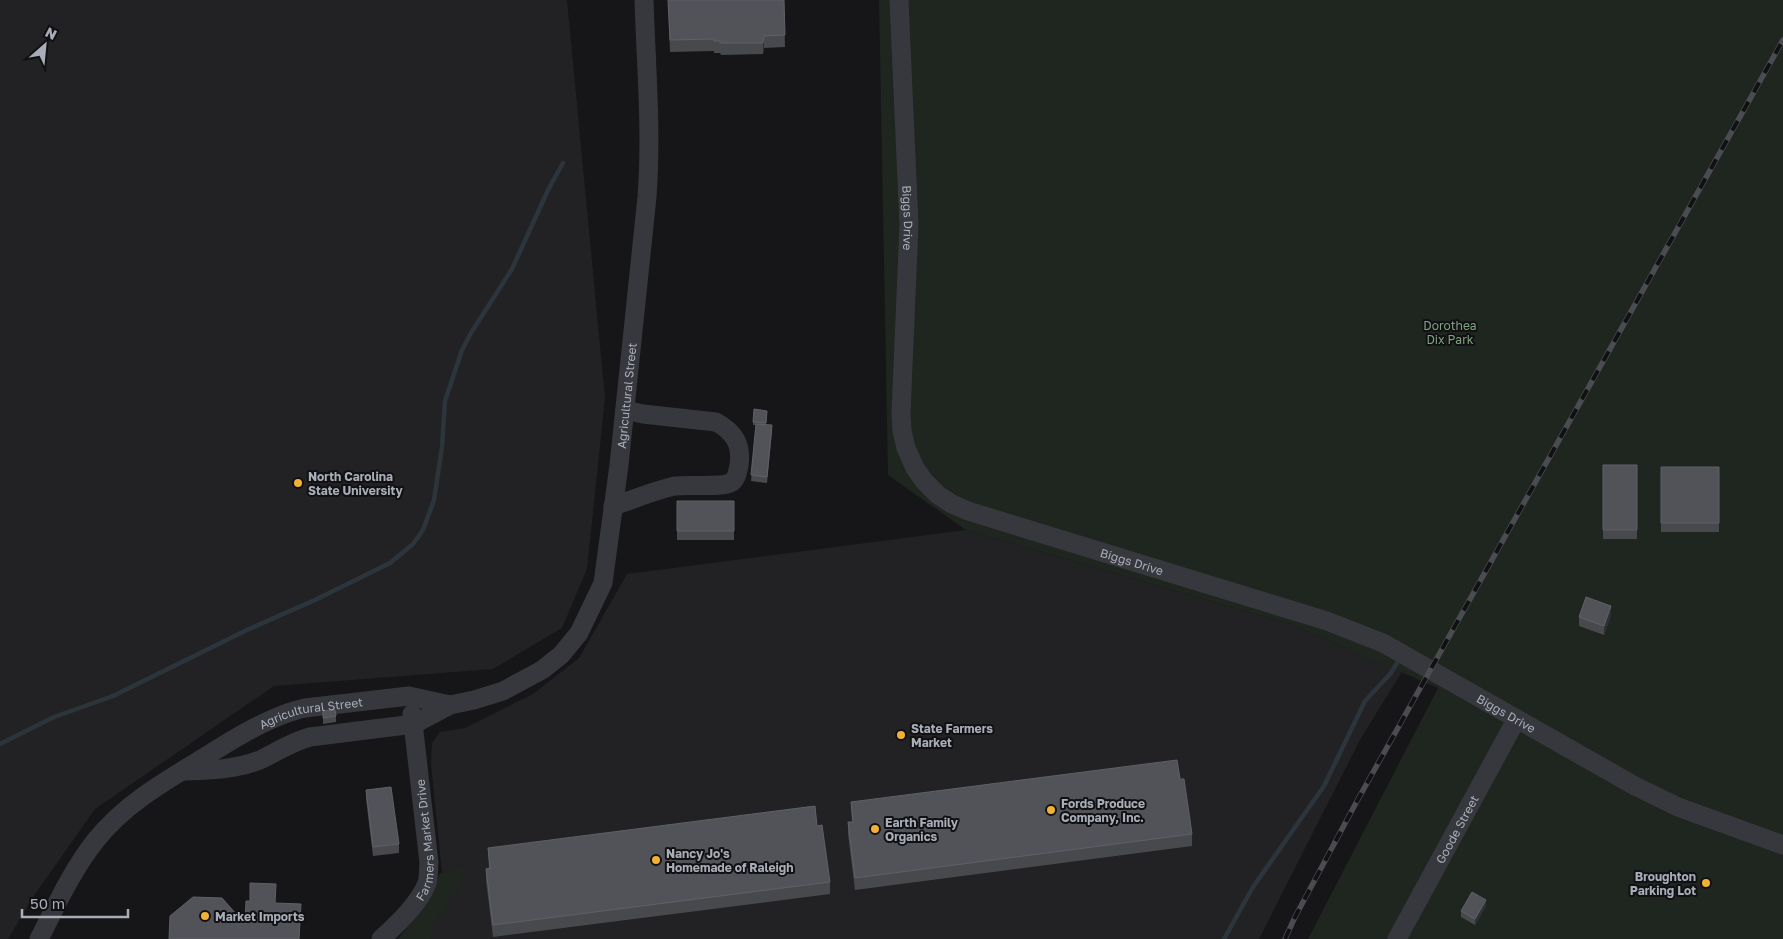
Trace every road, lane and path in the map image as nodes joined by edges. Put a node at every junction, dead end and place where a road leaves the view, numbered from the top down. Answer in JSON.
{"nodes":[{"id":1,"x":644,"y":0,"type":"edge"},
{"id":2,"x":899,"y":0,"type":"edge"},
{"id":3,"x":625,"y":410,"type":"junction"},
{"id":4,"x":613,"y":506,"type":"junction"},
{"id":5,"x":409,"y":696,"type":"junction"},
{"id":6,"x":450,"y":705,"type":"junction"},
{"id":7,"x":1516,"y":720,"type":"junction"},
{"id":8,"x":414,"y":724,"type":"junction"},
{"id":9,"x":182,"y":770,"type":"junction"},
{"id":10,"x":1783,"y":845,"type":"edge"},
{"id":11,"x":39,"y":939,"type":"edge"},
{"id":12,"x":381,"y":939,"type":"edge"},
{"id":13,"x":1397,"y":939,"type":"edge"}],
"edges":[{"from":1,"to":3,"type":"street","name":"Agricultural Street"},
{"from":2,"to":7,"type":"street","name":"Biggs Drive"},
{"from":3,"to":4,"type":"street","name":"Agricultural Street"},
{"from":3,"to":4,"type":"street"},
{"from":4,"to":6,"type":"street","name":"Agricultural Street"},
{"from":5,"to":6,"type":"street","name":"Agricultural Street"},
{"from":5,"to":8,"type":"street","name":"Farmers Market Drive"},
{"from":5,"to":9,"type":"street","name":"Agricultural Street"},
{"from":6,"to":8,"type":"street","name":"Agricultural Street"},
{"from":7,"to":10,"type":"street","name":"Biggs Drive"},
{"from":7,"to":13,"type":"street","name":"Goode Street"},
{"from":8,"to":9,"type":"street","name":"Agricultural Street"},
{"from":8,"to":12,"type":"street","name":"Farmers Market Drive"},
{"from":9,"to":11,"type":"street","name":"Agricultural Street"}]}
